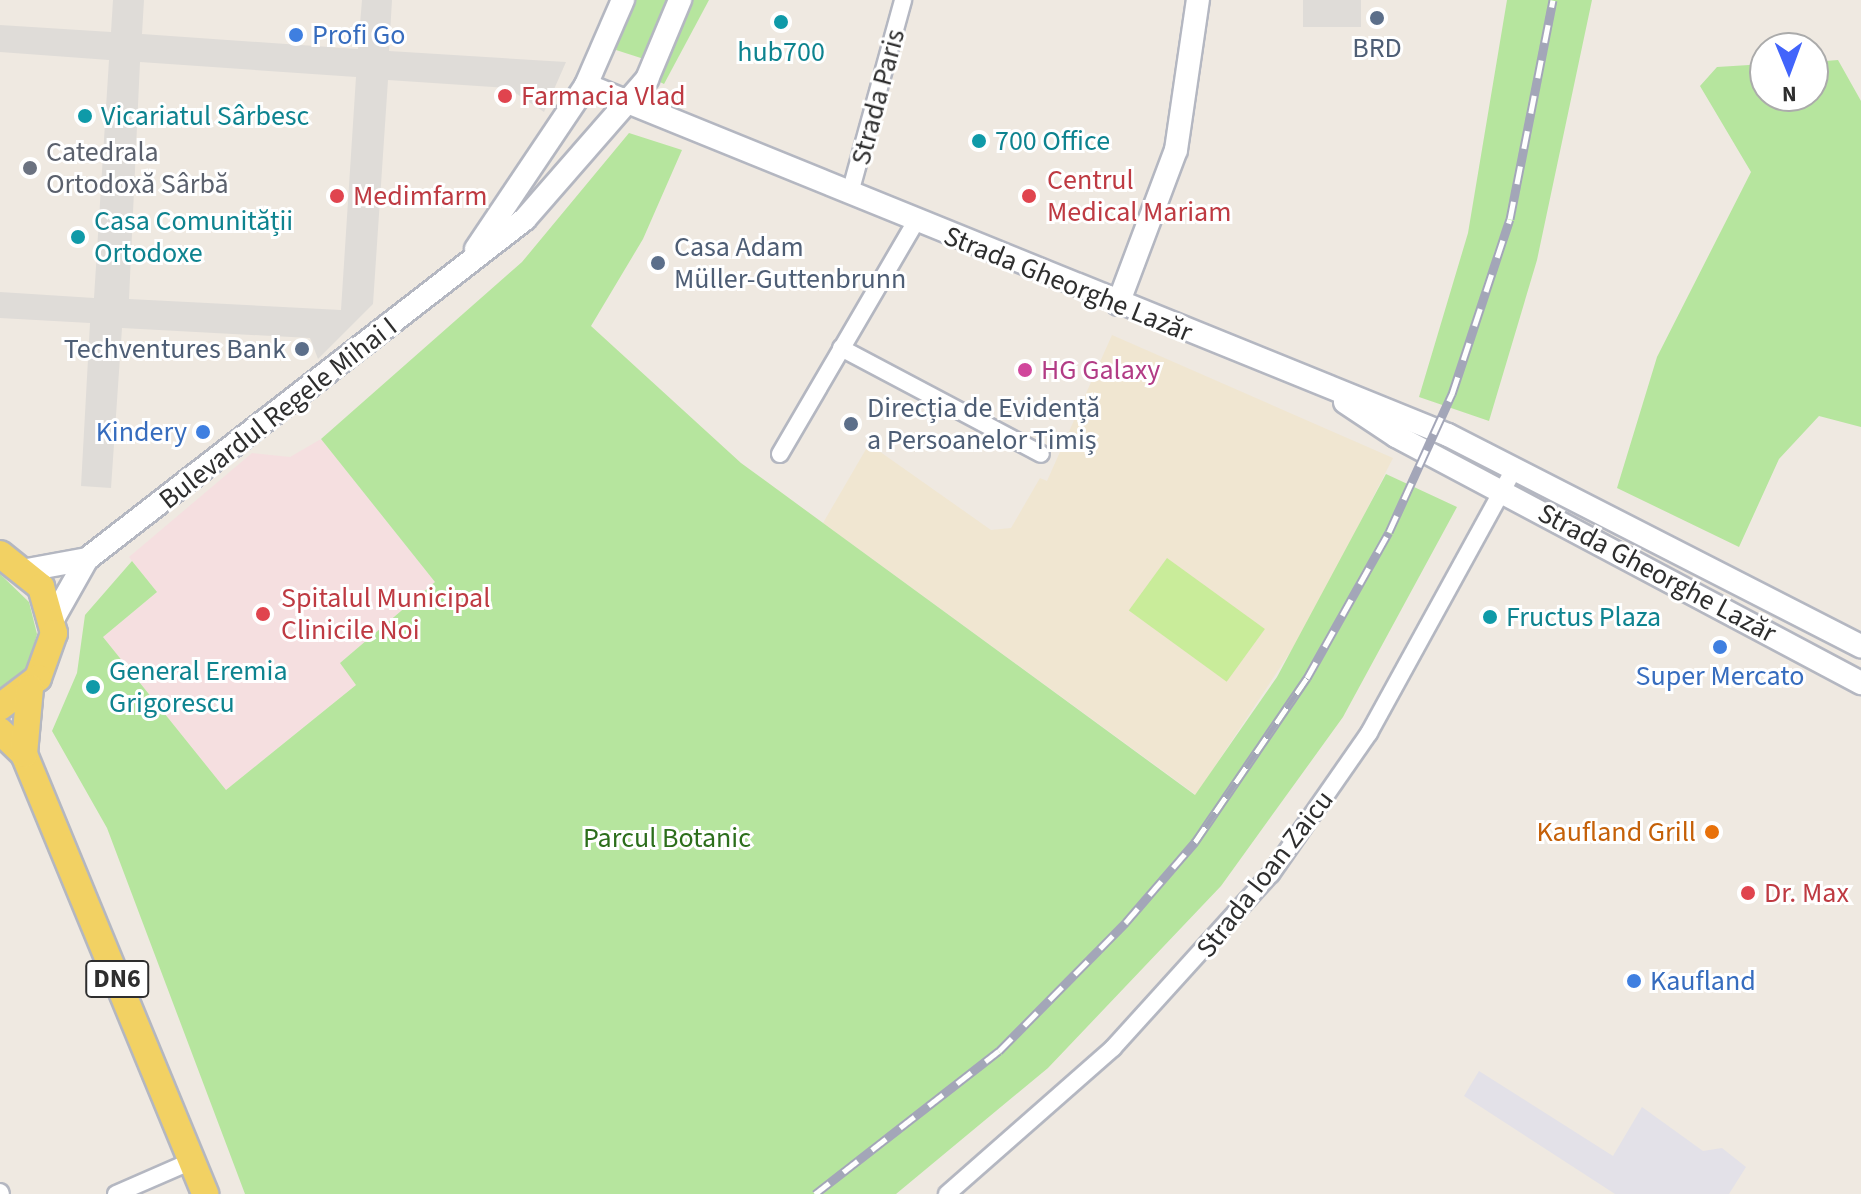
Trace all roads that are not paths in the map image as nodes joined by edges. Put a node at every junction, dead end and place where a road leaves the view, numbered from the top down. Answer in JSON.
{"nodes":[{"id":1,"x":623,"y":0,"type":"edge"},
{"id":2,"x":680,"y":0,"type":"edge"},
{"id":3,"x":903,"y":0,"type":"edge"},
{"id":4,"x":1198,"y":0,"type":"edge"},
{"id":5,"x":586,"y":85,"type":"junction"},
{"id":6,"x":628,"y":101,"type":"junction"},
{"id":7,"x":850,"y":193,"type":"junction"},
{"id":8,"x":915,"y":223,"type":"junction"},
{"id":9,"x":466,"y":265,"type":"junction"},
{"id":10,"x":1118,"y":304,"type":"junction"},
{"id":11,"x":841,"y":348,"type":"junction"},
{"id":12,"x":1328,"y":390,"type":"junction"},
{"id":13,"x":780,"y":454,"type":"dead end"},
{"id":14,"x":1041,"y":454,"type":"dead end"},
{"id":15,"x":1515,"y":467,"type":"junction"},
{"id":16,"x":1503,"y":491,"type":"junction"},
{"id":17,"x":0,"y":554,"type":"edge"},
{"id":18,"x":87,"y":559,"type":"junction"},
{"id":19,"x":27,"y":570,"type":"junction"},
{"id":20,"x":53,"y":619,"type":"junction"},
{"id":21,"x":1861,"y":646,"type":"edge"},
{"id":22,"x":1861,"y":683,"type":"edge"},
{"id":23,"x":30,"y":688,"type":"junction"},
{"id":24,"x":0,"y":707,"type":"edge"},
{"id":25,"x":0,"y":731,"type":"edge"},
{"id":26,"x":24,"y":754,"type":"junction"},
{"id":27,"x":192,"y":1161,"type":"junction"},
{"id":28,"x":116,"y":1194,"type":"edge"},
{"id":29,"x":205,"y":1194,"type":"edge"},
{"id":30,"x":947,"y":1194,"type":"edge"}],
"edges":[{"from":1,"to":5,"type":"main road","name":"Bulevardul Regele Mihai I"},
{"from":2,"to":6,"type":"main road","name":"Bulevardul Regele Mihai I"},
{"from":3,"to":7,"type":"street","name":"Strada Paris"},
{"from":4,"to":10,"type":"main road"},
{"from":5,"to":6,"type":"main road","name":"Strada Gheorghe Lazăr"},
{"from":5,"to":9,"type":"main road","name":"Bulevardul Regele Mihai I"},
{"from":6,"to":7,"type":"main road","name":"Strada Gheorghe Lazăr"},
{"from":6,"to":9,"type":"main road","name":"Bulevardul Regele Mihai I"},
{"from":7,"to":8,"type":"main road","name":"Strada Gheorghe Lazăr"},
{"from":8,"to":10,"type":"main road","name":"Strada Gheorghe Lazăr"},
{"from":8,"to":11,"type":"street"},
{"from":9,"to":18,"type":"main road","name":"Bulevardul Regele Mihai I"},
{"from":10,"to":12,"type":"main road","name":"Strada Gheorghe Lazăr"},
{"from":11,"to":13,"type":"street"},
{"from":11,"to":14,"type":"street"},
{"from":12,"to":15,"type":"main road","name":"Strada Gheorghe Lazăr"},
{"from":12,"to":16,"type":"main road","name":"Strada Gheorghe Lazăr"},
{"from":15,"to":16,"type":"street","name":"Strada Ioan Zaicu"},
{"from":15,"to":21,"type":"main road","name":"Strada Gheorghe Lazăr"},
{"from":16,"to":22,"type":"main road","name":"Strada Gheorghe Lazăr"},
{"from":16,"to":30,"type":"street","name":"Strada Ioan Zaicu"},
{"from":17,"to":19,"type":"main road"},
{"from":18,"to":19,"type":"main road","name":"Bulevardul Regele Mihai I"},
{"from":18,"to":20,"type":"main road","name":"Bulevardul Regele Mihai I"},
{"from":19,"to":20,"type":"main road"},
{"from":20,"to":23,"type":"main road","number":"DN6"},
{"from":23,"to":24,"type":"main road","number":"DN6"},
{"from":23,"to":26,"type":"main road","number":"DN6"},
{"from":25,"to":26,"type":"main road","number":"DN6"},
{"from":26,"to":27,"type":"main road","number":"DN6"},
{"from":27,"to":28,"type":"street"},
{"from":27,"to":29,"type":"main road","number":"DN6"}]}
